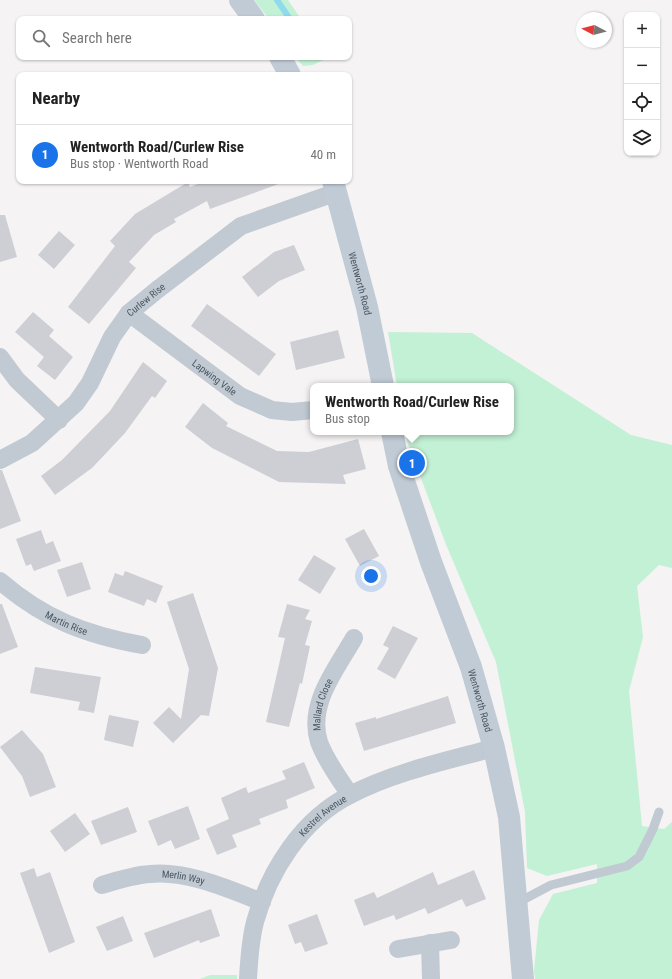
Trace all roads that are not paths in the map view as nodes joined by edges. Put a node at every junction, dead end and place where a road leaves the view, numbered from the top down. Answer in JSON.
{"nodes":[{"id":1,"x":240,"y":0,"type":"edge"},
{"id":2,"x":252,"y":16,"type":"edge"},
{"id":3,"x":282,"y":60,"type":"edge"},
{"id":4,"x":288,"y":72,"type":"edge"},
{"id":5,"x":335,"y":186,"type":"edge"},
{"id":6,"x":129,"y":313,"type":"junction"},
{"id":7,"x":0,"y":357,"type":"edge"},
{"id":8,"x":382,"y":383,"type":"edge"},
{"id":9,"x":310,"y":410,"type":"edge"},
{"id":10,"x":59,"y":420,"type":"junction"},
{"id":11,"x":393,"y":435,"type":"edge"},
{"id":12,"x":0,"y":460,"type":"edge"},
{"id":13,"x":0,"y":581,"type":"edge"},
{"id":14,"x":354,"y":638,"type":"dead end"},
{"id":15,"x":142,"y":645,"type":"dead end"},
{"id":16,"x":494,"y":748,"type":"junction"},
{"id":17,"x":350,"y":795,"type":"junction"},
{"id":18,"x":659,"y":812,"type":"dead end"},
{"id":19,"x":102,"y":885,"type":"dead end"},
{"id":20,"x":262,"y":902,"type":"junction"},
{"id":21,"x":517,"y":903,"type":"junction"},
{"id":22,"x":451,"y":940,"type":"dead end"},
{"id":23,"x":430,"y":943,"type":"junction"},
{"id":24,"x":398,"y":949,"type":"dead end"},
{"id":25,"x":248,"y":979,"type":"edge"},
{"id":26,"x":431,"y":979,"type":"edge"},
{"id":27,"x":523,"y":979,"type":"edge"}],
"edges":[{"from":1,"to":2,"type":"street"},
{"from":3,"to":4,"type":"street"},
{"from":5,"to":6,"type":"street","name":"Curlew Rise"},
{"from":5,"to":8,"type":"street","name":"Wentworth Road"},
{"from":6,"to":9,"type":"street","name":"Lapwing Vale"},
{"from":6,"to":10,"type":"street","name":"Curlew Rise"},
{"from":7,"to":10,"type":"street"},
{"from":10,"to":12,"type":"street","name":"Curlew Rise"},
{"from":11,"to":16,"type":"street","name":"Wentworth Road"},
{"from":13,"to":15,"type":"street","name":"Martin Rise"},
{"from":14,"to":17,"type":"street","name":"Mallard Close"},
{"from":16,"to":17,"type":"street","name":"Kestrel Avenue"},
{"from":16,"to":21,"type":"street","name":"Wentworth Road"},
{"from":17,"to":20,"type":"street","name":"Kestrel Avenue"},
{"from":18,"to":21,"type":"lane"},
{"from":19,"to":20,"type":"street","name":"Merlin Way"},
{"from":20,"to":25,"type":"street","name":"Kestrel Avenue"},
{"from":21,"to":27,"type":"street","name":"Wentworth Road"},
{"from":22,"to":23,"type":"street"},
{"from":23,"to":24,"type":"street"},
{"from":23,"to":26,"type":"street"}]}
